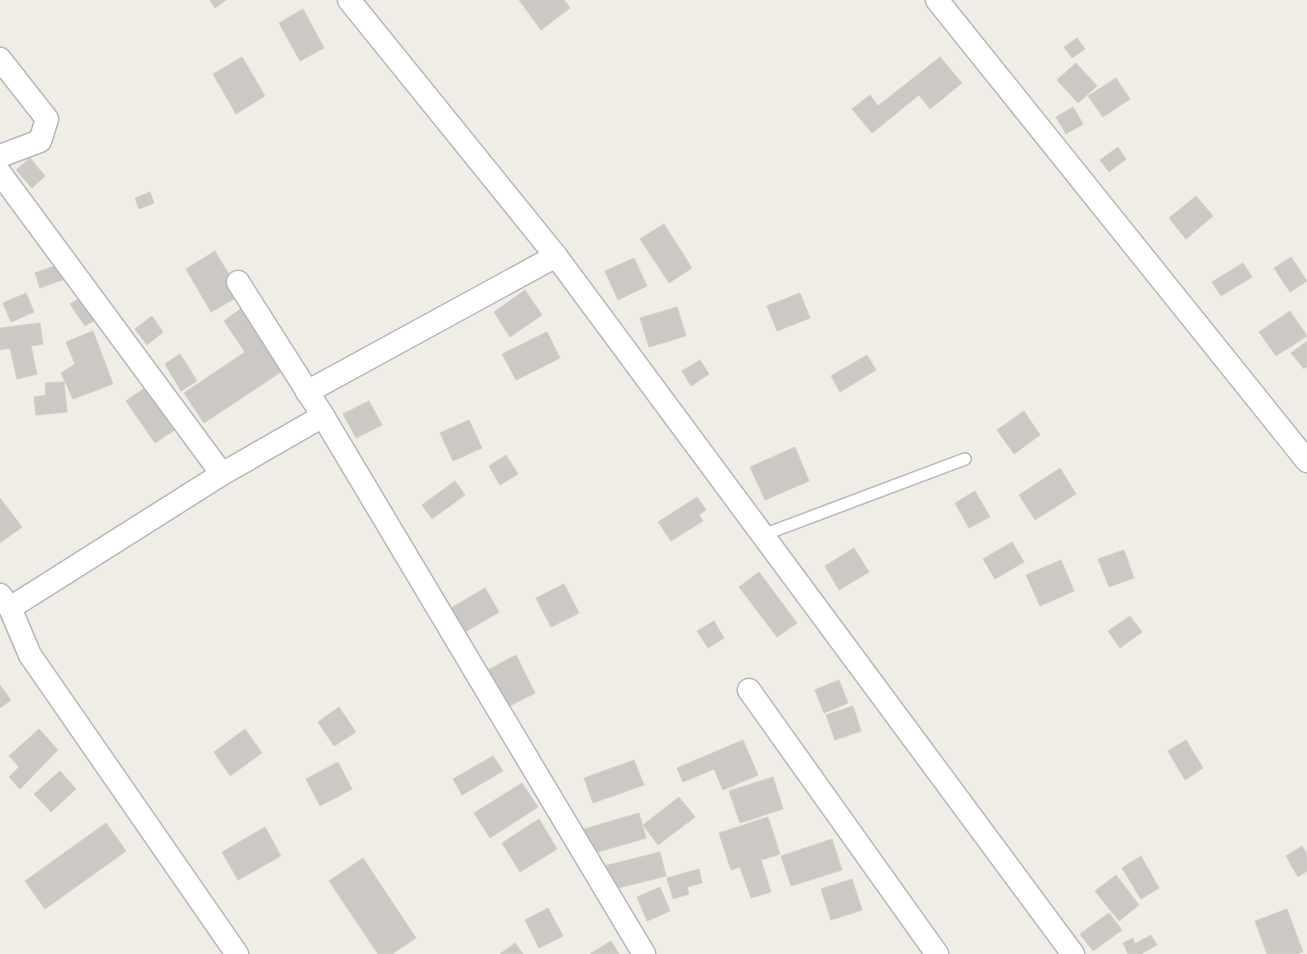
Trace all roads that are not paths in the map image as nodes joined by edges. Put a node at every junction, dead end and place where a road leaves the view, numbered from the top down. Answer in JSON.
{"nodes":[{"id":1,"x":349,"y":0,"type":"edge"},
{"id":2,"x":937,"y":0,"type":"edge"},
{"id":3,"x":0,"y":59,"type":"edge"},
{"id":4,"x":0,"y":156,"type":"edge"},
{"id":5,"x":0,"y":173,"type":"edge"},
{"id":6,"x":556,"y":256,"type":"junction"},
{"id":7,"x":238,"y":282,"type":"dead end"},
{"id":8,"x":307,"y":392,"type":"junction"},
{"id":9,"x":323,"y":416,"type":"junction"},
{"id":10,"x":965,"y":459,"type":"dead end"},
{"id":11,"x":1307,"y":462,"type":"edge"},
{"id":12,"x":222,"y":474,"type":"junction"},
{"id":13,"x":762,"y":535,"type":"junction"},
{"id":14,"x":5,"y":601,"type":"edge"},
{"id":15,"x":749,"y":690,"type":"dead end"},
{"id":16,"x":237,"y":954,"type":"edge"},
{"id":17,"x":644,"y":954,"type":"edge"},
{"id":18,"x":937,"y":954,"type":"edge"},
{"id":19,"x":1073,"y":954,"type":"edge"}],
"edges":[{"from":1,"to":6,"type":"street"},
{"from":2,"to":11,"type":"street"},
{"from":3,"to":4,"type":"street"},
{"from":5,"to":12,"type":"street"},
{"from":6,"to":8,"type":"street"},
{"from":6,"to":13,"type":"street"},
{"from":7,"to":8,"type":"street"},
{"from":8,"to":9,"type":"street"},
{"from":9,"to":12,"type":"street"},
{"from":9,"to":17,"type":"street"},
{"from":10,"to":13,"type":"lane"},
{"from":12,"to":14,"type":"street"},
{"from":13,"to":19,"type":"street"},
{"from":14,"to":16,"type":"street"},
{"from":15,"to":18,"type":"street"}]}
